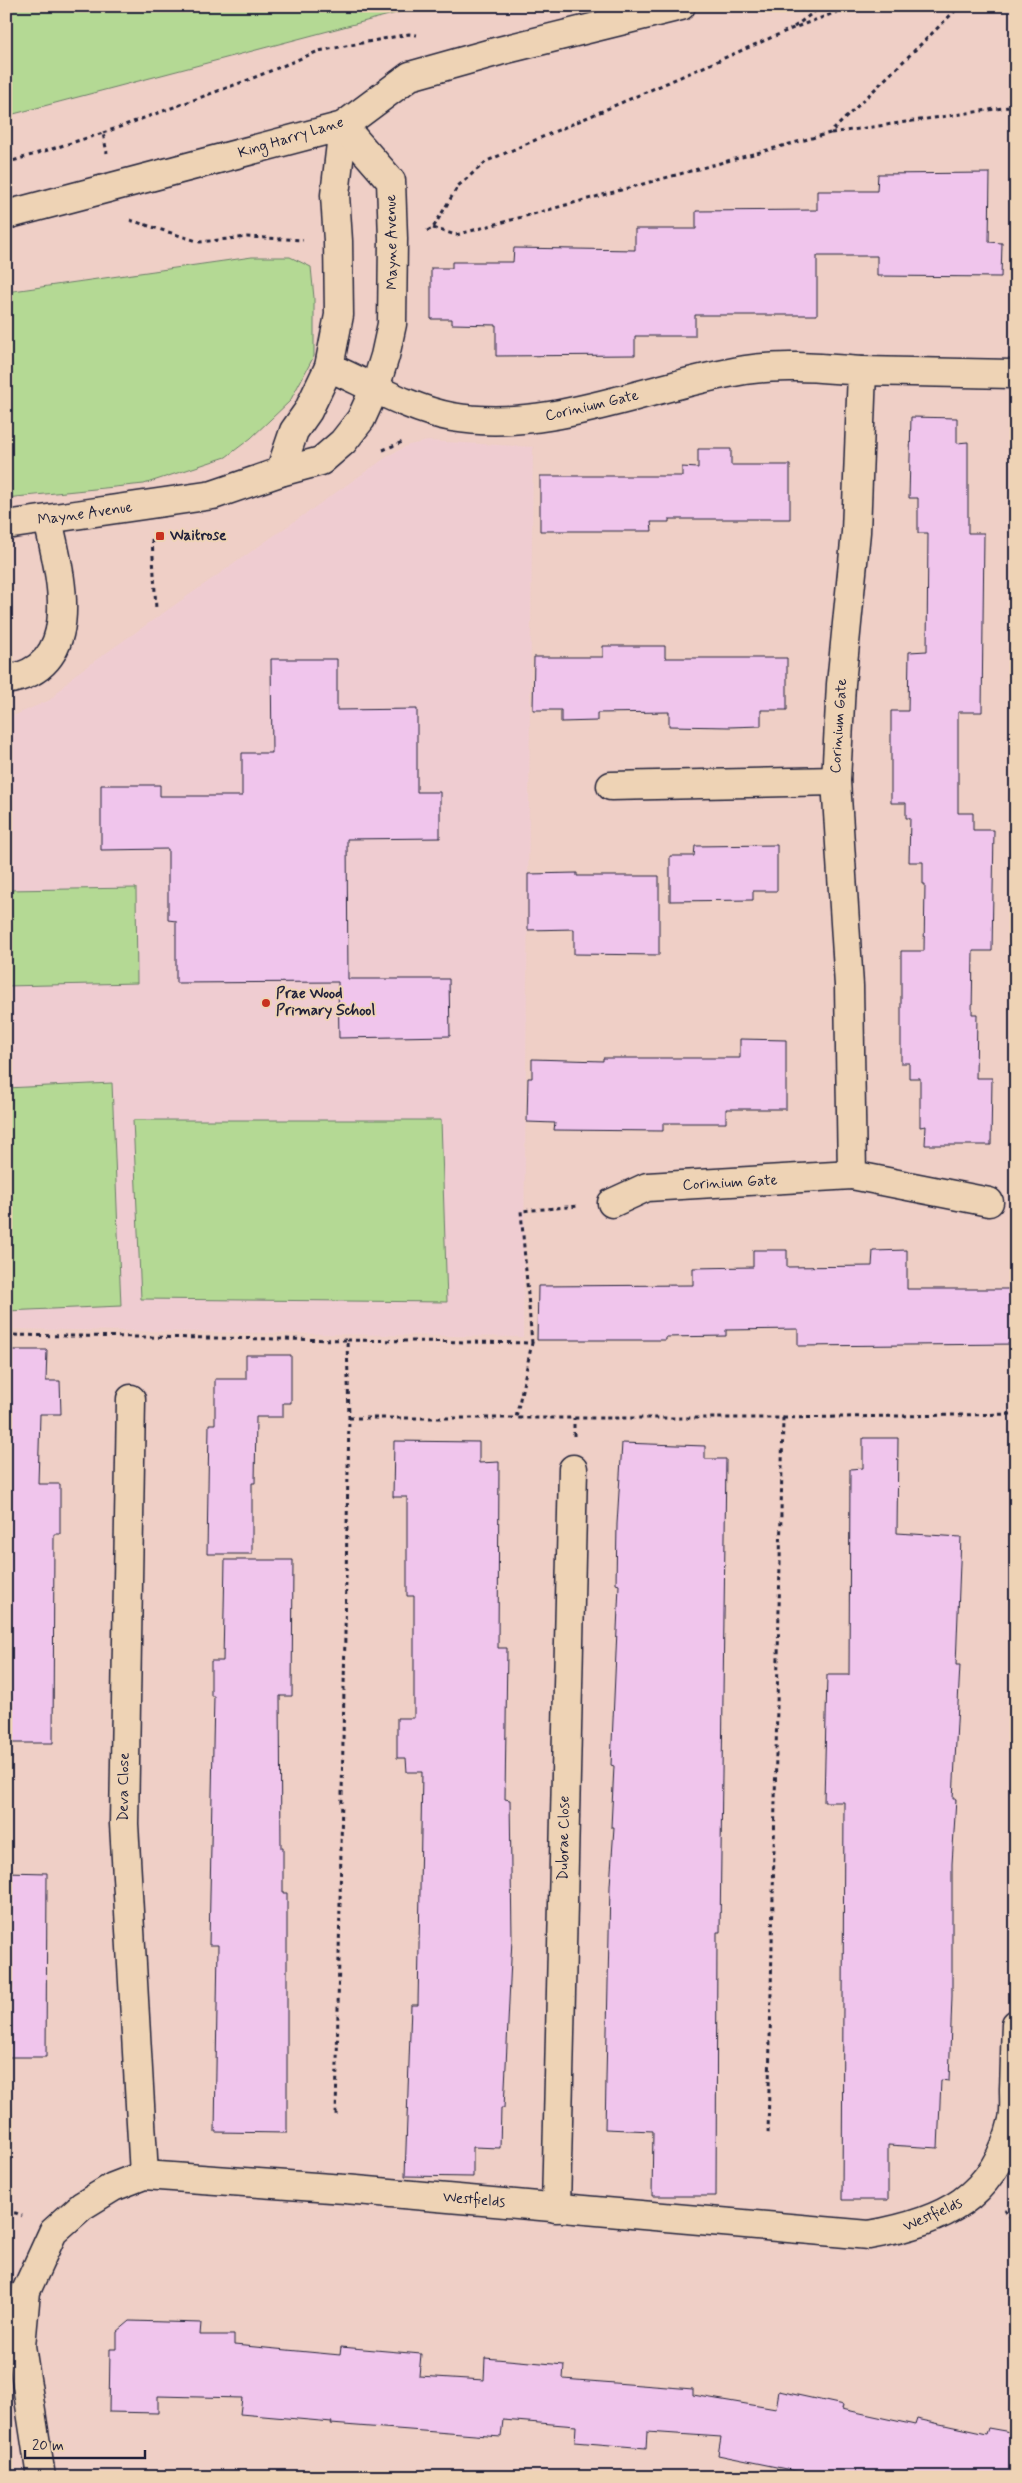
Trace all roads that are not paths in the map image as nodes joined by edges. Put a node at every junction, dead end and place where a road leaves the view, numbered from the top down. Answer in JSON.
{"nodes":[{"id":1,"x":681,"y":6,"type":"edge"},
{"id":2,"x":343,"y":126,"type":"junction"},
{"id":3,"x":6,"y":215,"type":"edge"},
{"id":4,"x":329,"y":367,"type":"junction"},
{"id":5,"x":862,"y":371,"type":"junction"},
{"id":6,"x":1012,"y":374,"type":"dead end"},
{"id":7,"x":375,"y":388,"type":"junction"},
{"id":8,"x":280,"y":472,"type":"junction"},
{"id":9,"x":48,"y":520,"type":"junction"},
{"id":10,"x":6,"y":525,"type":"edge"},
{"id":11,"x":6,"y":680,"type":"edge"},
{"id":12,"x":836,"y":781,"type":"junction"},
{"id":13,"x":611,"y":786,"type":"dead end"},
{"id":14,"x":852,"y":1175,"type":"junction"},
{"id":15,"x":988,"y":1202,"type":"dead end"},
{"id":16,"x":612,"y":1203,"type":"road end"},
{"id":17,"x":131,"y":1399,"type":"dead end"},
{"id":18,"x":574,"y":1469,"type":"dead end"},
{"id":19,"x":1016,"y":2024,"type":"edge"},
{"id":20,"x":144,"y":2176,"type":"junction"},
{"id":21,"x":556,"y":2208,"type":"junction"},
{"id":22,"x":41,"y":2477,"type":"edge"}],
"edges":[{"from":1,"to":2,"type":"street","name":"King Harry Lane"},
{"from":2,"to":3,"type":"street","name":"King Harry Lane"},
{"from":2,"to":4,"type":"street"},
{"from":2,"to":7,"type":"street","name":"Mayne Avenue"},
{"from":4,"to":7,"type":"street","name":"Corinium Gate"},
{"from":4,"to":8,"type":"street"},
{"from":5,"to":6,"type":"street","name":"Corinium Gate"},
{"from":5,"to":7,"type":"street","name":"Corinium Gate"},
{"from":5,"to":12,"type":"street","name":"Corinium Gate"},
{"from":7,"to":8,"type":"street","name":"Mayne Avenue"},
{"from":8,"to":9,"type":"street","name":"Mayne Avenue"},
{"from":9,"to":10,"type":"street","name":"Mayne Avenue"},
{"from":9,"to":11,"type":"street"},
{"from":12,"to":13,"type":"street","name":"Corinium Gate"},
{"from":12,"to":14,"type":"street","name":"Corinium Gate"},
{"from":14,"to":15,"type":"street","name":"Corinium Gate"},
{"from":14,"to":16,"type":"street","name":"Corinium Gate"},
{"from":17,"to":20,"type":"street","name":"Deva Close"},
{"from":18,"to":21,"type":"street","name":"Dubrae Close"},
{"from":19,"to":21,"type":"street","name":"Westfields"},
{"from":20,"to":21,"type":"street","name":"Westfields"},
{"from":20,"to":22,"type":"street","name":"Westfields"}]}
